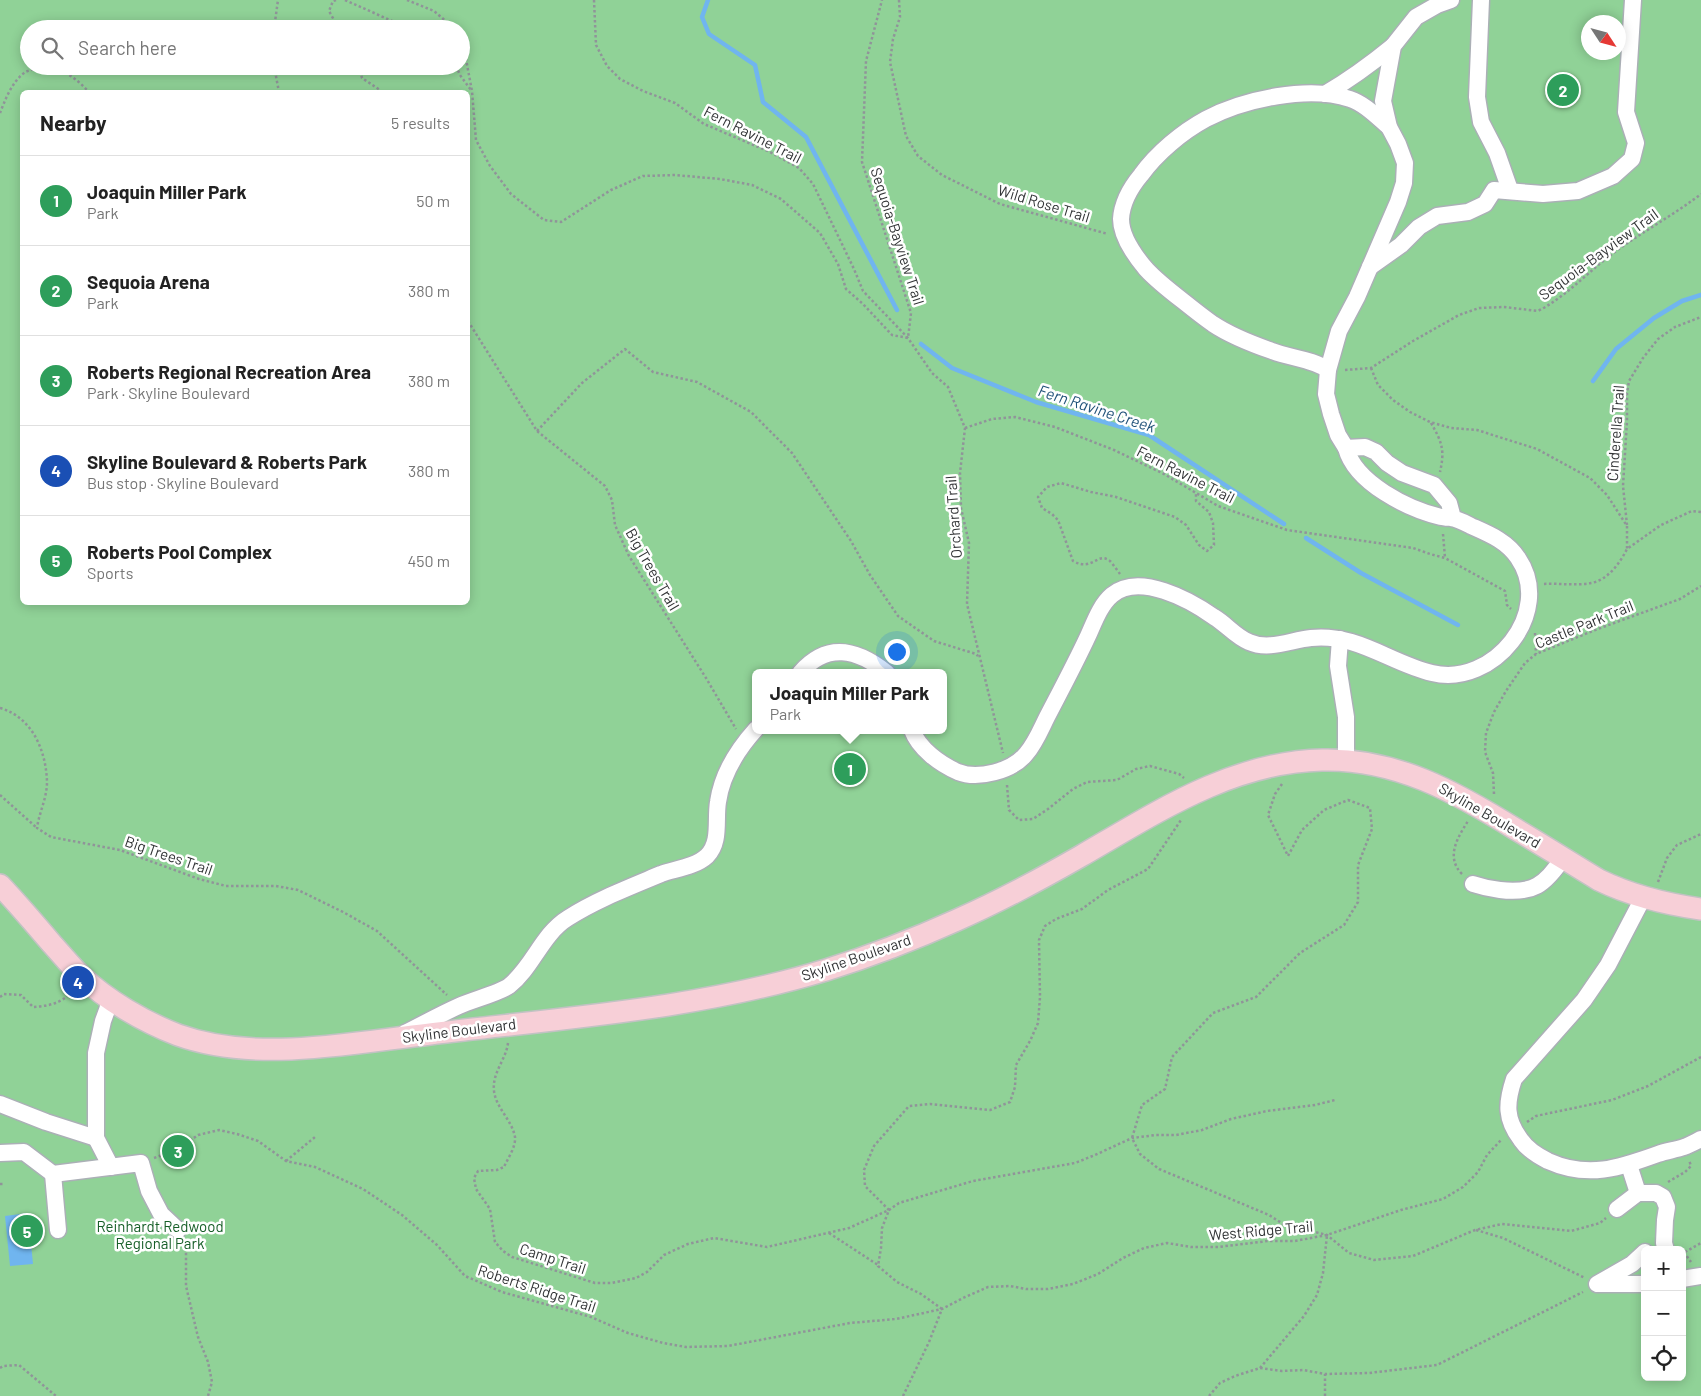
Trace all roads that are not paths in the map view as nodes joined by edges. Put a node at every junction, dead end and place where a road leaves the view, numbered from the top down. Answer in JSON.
{"nodes":[{"id":1,"x":1451,"y":0,"type":"edge"},
{"id":2,"x":1481,"y":0,"type":"edge"},
{"id":3,"x":1633,"y":0,"type":"edge"},
{"id":4,"x":1393,"y":46,"type":"junction"},
{"id":5,"x":1325,"y":94,"type":"junction"},
{"id":6,"x":1389,"y":127,"type":"junction"},
{"id":7,"x":1510,"y":190,"type":"junction"},
{"id":8,"x":1370,"y":267,"type":"junction"},
{"id":9,"x":1328,"y":370,"type":"junction"},
{"id":10,"x":1346,"y":448,"type":"junction"},
{"id":11,"x":1448,"y":518,"type":"junction"},
{"id":12,"x":1340,"y":639,"type":"junction"},
{"id":13,"x":803,"y":669,"type":"edge"},
{"id":14,"x":882,"y":669,"type":"edge"},
{"id":15,"x":752,"y":734,"type":"edge"},
{"id":16,"x":914,"y":734,"type":"edge"},
{"id":17,"x":1346,"y":760,"type":"junction"},
{"id":18,"x":1563,"y":858,"type":"junction"},
{"id":19,"x":1473,"y":884,"type":"road end"},
{"id":20,"x":0,"y":885,"type":"edge"},
{"id":21,"x":1643,"y":898,"type":"junction"},
{"id":22,"x":1701,"y":909,"type":"edge"},
{"id":23,"x":111,"y":999,"type":"junction"},
{"id":24,"x":398,"y":1037,"type":"junction"},
{"id":25,"x":0,"y":1104,"type":"edge"},
{"id":26,"x":96,"y":1138,"type":"junction"},
{"id":27,"x":1701,"y":1140,"type":"edge"},
{"id":28,"x":0,"y":1153,"type":"edge"},
{"id":29,"x":1629,"y":1165,"type":"junction"},
{"id":30,"x":111,"y":1167,"type":"junction"},
{"id":31,"x":53,"y":1174,"type":"junction"},
{"id":32,"x":1638,"y":1193,"type":"junction"},
{"id":33,"x":1617,"y":1209,"type":"road end"},
{"id":34,"x":1665,"y":1220,"type":"junction"},
{"id":35,"x":58,"y":1230,"type":"dead end"},
{"id":36,"x":178,"y":1230,"type":"road end"},
{"id":37,"x":1649,"y":1246,"type":"edge"},
{"id":38,"x":1665,"y":1246,"type":"edge"},
{"id":39,"x":1641,"y":1256,"type":"edge"},
{"id":40,"x":1698,"y":1272,"type":"edge"},
{"id":41,"x":1686,"y":1277,"type":"edge"},
{"id":42,"x":1641,"y":1284,"type":"edge"}],
"edges":[{"from":1,"to":4,"type":"lane"},
{"from":2,"to":7,"type":"lane"},
{"from":3,"to":7,"type":"lane"},
{"from":4,"to":5,"type":"lane"},
{"from":4,"to":6,"type":"lane"},
{"from":5,"to":6,"type":"lane"},
{"from":5,"to":9,"type":"lane"},
{"from":6,"to":8,"type":"lane"},
{"from":7,"to":8,"type":"lane"},
{"from":8,"to":9,"type":"lane"},
{"from":9,"to":10,"type":"lane"},
{"from":10,"to":11,"type":"lane"},
{"from":10,"to":11,"type":"lane"},
{"from":11,"to":12,"type":"lane"},
{"from":12,"to":16,"type":"lane"},
{"from":12,"to":17,"type":"lane"},
{"from":13,"to":14,"type":"lane"},
{"from":15,"to":24,"type":"lane"},
{"from":17,"to":18,"type":"main road","name":"Skyline Boulevard"},
{"from":17,"to":24,"type":"main road","name":"Skyline Boulevard"},
{"from":18,"to":19,"type":"lane"},
{"from":18,"to":21,"type":"main road","name":"Skyline Boulevard"},
{"from":20,"to":23,"type":"main road","name":"Skyline Boulevard"},
{"from":21,"to":22,"type":"main road","name":"Skyline Boulevard"},
{"from":21,"to":29,"type":"lane"},
{"from":23,"to":24,"type":"main road","name":"Skyline Boulevard"},
{"from":23,"to":26,"type":"lane"},
{"from":25,"to":26,"type":"lane"},
{"from":26,"to":30,"type":"lane"},
{"from":27,"to":29,"type":"lane"},
{"from":28,"to":31,"type":"lane"},
{"from":29,"to":32,"type":"lane"},
{"from":30,"to":31,"type":"lane"},
{"from":30,"to":36,"type":"lane"},
{"from":31,"to":35,"type":"lane"},
{"from":32,"to":33,"type":"lane"},
{"from":32,"to":34,"type":"lane"},
{"from":34,"to":37,"type":"lane"},
{"from":34,"to":38,"type":"lane"},
{"from":39,"to":42,"type":"lane"},
{"from":40,"to":41,"type":"lane"}]}
